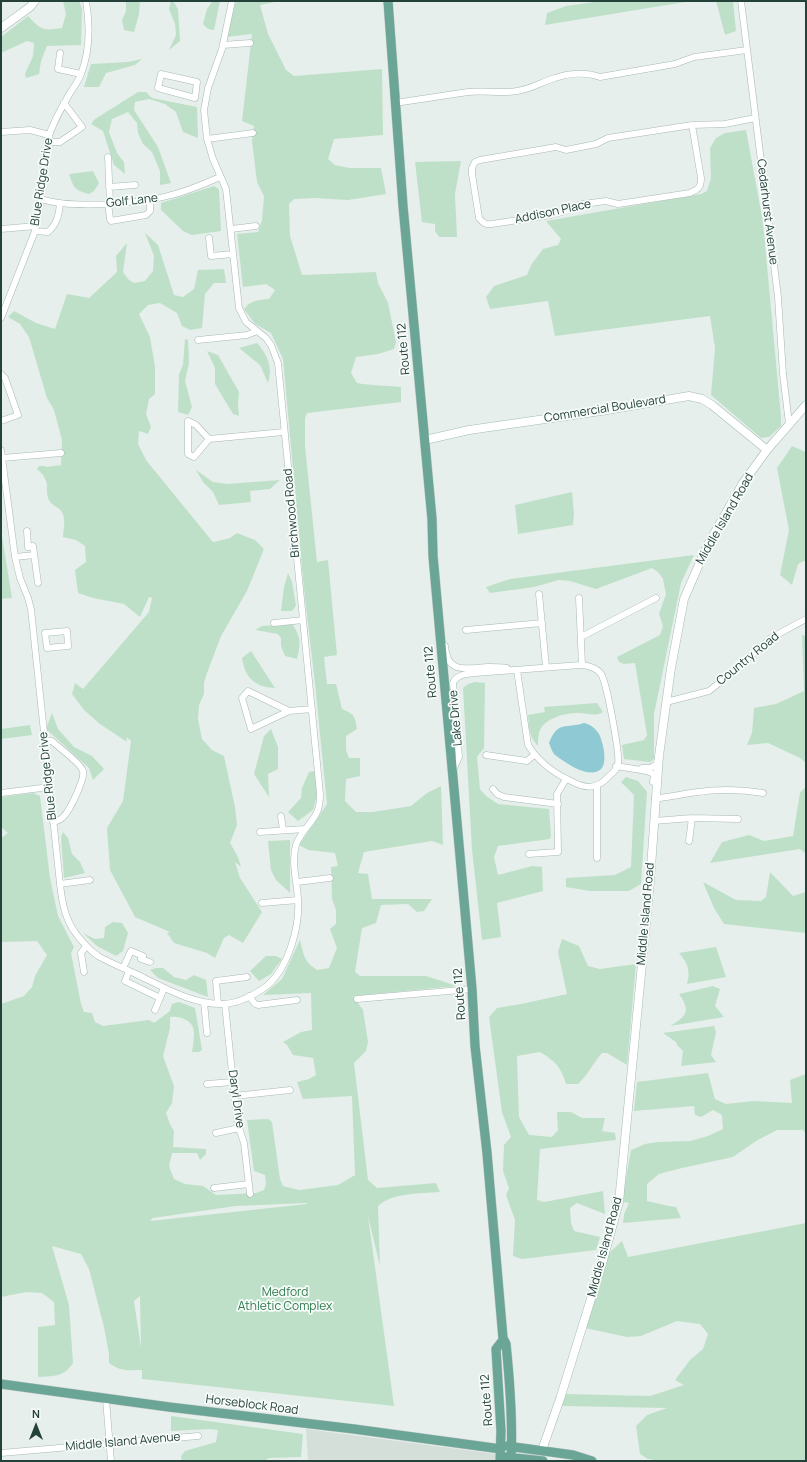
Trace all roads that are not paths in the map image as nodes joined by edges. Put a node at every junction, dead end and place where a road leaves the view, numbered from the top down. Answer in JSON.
{"nodes":[{"id":1,"x":35,"y":1,"type":"edge"},
{"id":2,"x":86,"y":1,"type":"edge"},
{"id":3,"x":232,"y":1,"type":"edge"},
{"id":4,"x":388,"y":1,"type":"edge"},
{"id":5,"x":741,"y":1,"type":"edge"},
{"id":6,"x":1,"y":28,"type":"edge"},
{"id":7,"x":250,"y":43,"type":"dead end"},
{"id":8,"x":223,"y":45,"type":"junction"},
{"id":9,"x":747,"y":50,"type":"junction"},
{"id":10,"x":60,"y":53,"type":"dead end"},
{"id":11,"x":81,"y":74,"type":"junction"},
{"id":12,"x":195,"y":98,"type":"junction"},
{"id":13,"x":206,"y":101,"type":"junction"},
{"id":14,"x":64,"y":103,"type":"junction"},
{"id":15,"x":395,"y":103,"type":"junction"},
{"id":16,"x":756,"y":118,"type":"junction"},
{"id":17,"x":692,"y":125,"type":"junction"},
{"id":18,"x":1,"y":132,"type":"edge"},
{"id":19,"x":253,"y":133,"type":"dead end"},
{"id":20,"x":49,"y":135,"type":"junction"},
{"id":21,"x":208,"y":139,"type":"junction"},
{"id":22,"x":47,"y":142,"type":"junction"},
{"id":23,"x":108,"y":157,"type":"dead end"},
{"id":24,"x":220,"y":177,"type":"junction"},
{"id":25,"x":135,"y":185,"type":"dead end"},
{"id":26,"x":110,"y":187,"type":"junction"},
{"id":27,"x":41,"y":199,"type":"junction"},
{"id":28,"x":150,"y":200,"type":"junction"},
{"id":29,"x":60,"y":203,"type":"junction"},
{"id":30,"x":109,"y":203,"type":"junction"},
{"id":31,"x":256,"y":226,"type":"dead end"},
{"id":32,"x":1,"y":229,"type":"edge"},
{"id":33,"x":35,"y":229,"type":"junction"},
{"id":34,"x":231,"y":229,"type":"junction"},
{"id":35,"x":209,"y":238,"type":"dead end"},
{"id":36,"x":233,"y":254,"type":"junction"},
{"id":37,"x":3,"y":308,"type":"edge"},
{"id":38,"x":1,"y":318,"type":"edge"},
{"id":39,"x":257,"y":331,"type":"junction"},
{"id":40,"x":198,"y":340,"type":"dead end"},
{"id":41,"x":1,"y":374,"type":"edge"},
{"id":42,"x":806,"y":405,"type":"edge"},
{"id":43,"x":1,"y":421,"type":"edge"},
{"id":44,"x":789,"y":424,"type":"junction"},
{"id":45,"x":284,"y":432,"type":"junction"},
{"id":46,"x":209,"y":439,"type":"junction"},
{"id":47,"x":425,"y":440,"type":"junction"},
{"id":48,"x":1,"y":450,"type":"edge"},
{"id":49,"x":768,"y":450,"type":"junction"},
{"id":50,"x":61,"y":453,"type":"dead end"},
{"id":51,"x":2,"y":458,"type":"edge"},
{"id":52,"x":27,"y":531,"type":"dead end"},
{"id":53,"x":34,"y":555,"type":"junction"},
{"id":54,"x":15,"y":557,"type":"junction"},
{"id":55,"x":38,"y":584,"type":"dead end"},
{"id":56,"x":539,"y":594,"type":"dead end"},
{"id":57,"x":436,"y":598,"type":"junction"},
{"id":58,"x":578,"y":598,"type":"dead end"},
{"id":59,"x":656,"y":598,"type":"dead end"},
{"id":60,"x":806,"y":619,"type":"edge"},
{"id":61,"x":303,"y":620,"type":"junction"},
{"id":62,"x":274,"y":623,"type":"dead end"},
{"id":63,"x":542,"y":623,"type":"junction"},
{"id":64,"x":466,"y":630,"type":"dead end"},
{"id":65,"x":45,"y":633,"type":"dead end"},
{"id":66,"x":34,"y":634,"type":"junction"},
{"id":67,"x":581,"y":636,"type":"junction"},
{"id":68,"x":582,"y":665,"type":"junction"},
{"id":69,"x":546,"y":667,"type":"junction"},
{"id":70,"x":517,"y":670,"type":"junction"},
{"id":71,"x":666,"y":702,"type":"junction"},
{"id":72,"x":312,"y":709,"type":"junction"},
{"id":73,"x":289,"y":711,"type":"junction"},
{"id":74,"x":44,"y":741,"type":"junction"},
{"id":75,"x":486,"y":755,"type":"dead end"},
{"id":76,"x":534,"y":755,"type":"junction"},
{"id":77,"x":659,"y":756,"type":"junction"},
{"id":78,"x":617,"y":765,"type":"junction"},
{"id":79,"x":453,"y":772,"type":"junction"},
{"id":80,"x":566,"y":779,"type":"junction"},
{"id":81,"x":50,"y":787,"type":"junction"},
{"id":82,"x":597,"y":787,"type":"junction"},
{"id":83,"x":493,"y":789,"type":"dead end"},
{"id":84,"x":1,"y":793,"type":"edge"},
{"id":85,"x":763,"y":793,"type":"dead end"},
{"id":86,"x":655,"y":800,"type":"junction"},
{"id":87,"x":558,"y":804,"type":"junction"},
{"id":88,"x":281,"y":816,"type":"dead end"},
{"id":89,"x":692,"y":818,"type":"junction"},
{"id":90,"x":738,"y":818,"type":"dead end"},
{"id":91,"x":53,"y":822,"type":"junction"},
{"id":92,"x":654,"y":822,"type":"junction"},
{"id":93,"x":305,"y":829,"type":"junction"},
{"id":94,"x":283,"y":830,"type":"junction"},
{"id":95,"x":260,"y":832,"type":"dead end"},
{"id":96,"x":688,"y":841,"type":"dead end"},
{"id":97,"x":529,"y":854,"type":"dead end"},
{"id":98,"x":597,"y":858,"type":"dead end"},
{"id":99,"x":330,"y":878,"type":"dead end"},
{"id":100,"x":90,"y":880,"type":"dead end"},
{"id":101,"x":297,"y":882,"type":"junction"},
{"id":102,"x":60,"y":884,"type":"junction"},
{"id":103,"x":298,"y":900,"type":"junction"},
{"id":104,"x":262,"y":903,"type":"dead end"},
{"id":105,"x":86,"y":946,"type":"junction"},
{"id":106,"x":150,"y":962,"type":"dead end"},
{"id":107,"x":126,"y":970,"type":"junction"},
{"id":108,"x":84,"y":972,"type":"dead end"},
{"id":109,"x":247,"y":977,"type":"dead end"},
{"id":110,"x":164,"y":988,"type":"junction"},
{"id":111,"x":472,"y":989,"type":"junction"},
{"id":112,"x":249,"y":996,"type":"junction"},
{"id":113,"x":160,"y":998,"type":"junction"},
{"id":114,"x":357,"y":999,"type":"dead end"},
{"id":115,"x":298,"y":1000,"type":"dead end"},
{"id":116,"x":204,"y":1002,"type":"junction"},
{"id":117,"x":218,"y":1004,"type":"junction"},
{"id":118,"x":225,"y":1004,"type":"junction"},
{"id":119,"x":155,"y":1010,"type":"dead end"},
{"id":120,"x":208,"y":1033,"type":"dead end"},
{"id":121,"x":232,"y":1082,"type":"junction"},
{"id":122,"x":207,"y":1084,"type":"dead end"},
{"id":123,"x":290,"y":1090,"type":"dead end"},
{"id":124,"x":234,"y":1096,"type":"junction"},
{"id":125,"x":239,"y":1128,"type":"junction"},
{"id":126,"x":216,"y":1133,"type":"dead end"},
{"id":127,"x":249,"y":1184,"type":"junction"},
{"id":128,"x":214,"y":1188,"type":"dead end"},
{"id":129,"x":250,"y":1194,"type":"dead end"},
{"id":130,"x":503,"y":1340,"type":"junction"},
{"id":131,"x":1,"y":1384,"type":"edge"},
{"id":132,"x":106,"y":1399,"type":"junction"},
{"id":133,"x":198,"y":1436,"type":"dead end"},
{"id":134,"x":110,"y":1443,"type":"junction"},
{"id":135,"x":512,"y":1446,"type":"junction"},
{"id":136,"x":542,"y":1450,"type":"junction"},
{"id":137,"x":1,"y":1453,"type":"edge"},
{"id":138,"x":500,"y":1453,"type":"edge"},
{"id":139,"x":511,"y":1459,"type":"edge"},
{"id":140,"x":111,"y":1461,"type":"edge"},
{"id":141,"x":543,"y":1461,"type":"edge"},
{"id":142,"x":592,"y":1461,"type":"edge"}],
"edges":[{"from":1,"to":6,"type":"street"},
{"from":2,"to":11,"type":"street","name":"Blue Ridge Drive"},
{"from":3,"to":8,"type":"street","name":"Birchwood Road"},
{"from":4,"to":15,"type":"main road","name":"Route 112"},
{"from":5,"to":9,"type":"street","name":"Cedarhurst Avenue"},
{"from":7,"to":8,"type":"street"},
{"from":8,"to":13,"type":"street","name":"Birchwood Road"},
{"from":9,"to":15,"type":"street"},
{"from":9,"to":16,"type":"street","name":"Cedarhurst Avenue"},
{"from":10,"to":11,"type":"street"},
{"from":11,"to":14,"type":"street","name":"Blue Ridge Drive"},
{"from":12,"to":12,"type":"street"},
{"from":12,"to":13,"type":"street"},
{"from":13,"to":21,"type":"street","name":"Birchwood Road"},
{"from":14,"to":20,"type":"street","name":"Blue Ridge Drive"},
{"from":14,"to":22,"type":"street"},
{"from":15,"to":47,"type":"main road","name":"Route 112"},
{"from":16,"to":17,"type":"street","name":"Addison Place"},
{"from":16,"to":44,"type":"street","name":"Cedarhurst Avenue"},
{"from":17,"to":17,"type":"street","name":"Addison Place"},
{"from":18,"to":20,"type":"street"},
{"from":19,"to":21,"type":"street"},
{"from":20,"to":22,"type":"street","name":"Blue Ridge Drive"},
{"from":21,"to":24,"type":"street","name":"Birchwood Road"},
{"from":22,"to":27,"type":"street","name":"Blue Ridge Drive"},
{"from":23,"to":26,"type":"street"},
{"from":24,"to":28,"type":"street","name":"Golf Lane"},
{"from":24,"to":34,"type":"street","name":"Birchwood Road"},
{"from":25,"to":26,"type":"street"},
{"from":26,"to":30,"type":"street"},
{"from":27,"to":29,"type":"street","name":"Golf Lane"},
{"from":27,"to":33,"type":"street","name":"Blue Ridge Drive"},
{"from":28,"to":30,"type":"street","name":"Golf Lane"},
{"from":28,"to":30,"type":"street"},
{"from":29,"to":30,"type":"street","name":"Golf Lane"},
{"from":29,"to":33,"type":"street"},
{"from":31,"to":34,"type":"street"},
{"from":32,"to":33,"type":"street"},
{"from":33,"to":37,"type":"street","name":"Blue Ridge Drive"},
{"from":34,"to":36,"type":"street","name":"Birchwood Road"},
{"from":35,"to":36,"type":"street"},
{"from":36,"to":39,"type":"street","name":"Birchwood Road"},
{"from":37,"to":38,"type":"street","name":"Blue Ridge Drive"},
{"from":39,"to":40,"type":"street"},
{"from":39,"to":45,"type":"street","name":"Birchwood Road"},
{"from":41,"to":43,"type":"street"},
{"from":42,"to":44,"type":"street","name":"Middle Island Road"},
{"from":44,"to":49,"type":"street","name":"Middle Island Road"},
{"from":45,"to":46,"type":"street"},
{"from":45,"to":61,"type":"street","name":"Birchwood Road"},
{"from":46,"to":46,"type":"street"},
{"from":47,"to":49,"type":"street","name":"Commercial Boulevard"},
{"from":47,"to":57,"type":"main road","name":"Route 112"},
{"from":48,"to":51,"type":"street","name":"Blue Ridge Drive"},
{"from":49,"to":71,"type":"street","name":"Middle Island Road"},
{"from":50,"to":51,"type":"street"},
{"from":51,"to":54,"type":"street","name":"Blue Ridge Drive"},
{"from":52,"to":53,"type":"street"},
{"from":53,"to":54,"type":"street"},
{"from":53,"to":55,"type":"street"},
{"from":54,"to":66,"type":"street","name":"Blue Ridge Drive"},
{"from":56,"to":63,"type":"street"},
{"from":57,"to":70,"type":"street","name":"Lake Drive"},
{"from":57,"to":79,"type":"main road","name":"Route 112"},
{"from":58,"to":67,"type":"street"},
{"from":59,"to":67,"type":"street"},
{"from":60,"to":71,"type":"street","name":"Country Road"},
{"from":61,"to":62,"type":"street"},
{"from":61,"to":72,"type":"street","name":"Birchwood Road"},
{"from":63,"to":64,"type":"street"},
{"from":63,"to":69,"type":"street"},
{"from":65,"to":66,"type":"street"},
{"from":66,"to":74,"type":"street","name":"Blue Ridge Drive"},
{"from":67,"to":68,"type":"street"},
{"from":68,"to":69,"type":"street","name":"Lake Drive"},
{"from":68,"to":78,"type":"street","name":"Lake Drive"},
{"from":69,"to":70,"type":"street","name":"Lake Drive"},
{"from":70,"to":76,"type":"street"},
{"from":70,"to":79,"type":"street","name":"Lake Drive"},
{"from":71,"to":77,"type":"street","name":"Middle Island Road"},
{"from":72,"to":73,"type":"street"},
{"from":72,"to":93,"type":"street","name":"Birchwood Road"},
{"from":73,"to":73,"type":"street"},
{"from":74,"to":81,"type":"street","name":"Blue Ridge Drive"},
{"from":74,"to":91,"type":"street"},
{"from":75,"to":76,"type":"street"},
{"from":76,"to":80,"type":"street"},
{"from":77,"to":78,"type":"street"},
{"from":77,"to":86,"type":"street","name":"Middle Island Road"},
{"from":78,"to":82,"type":"street"},
{"from":78,"to":86,"type":"street"},
{"from":79,"to":111,"type":"main road","name":"Route 112"},
{"from":80,"to":82,"type":"street"},
{"from":80,"to":87,"type":"street"},
{"from":81,"to":84,"type":"street"},
{"from":81,"to":91,"type":"street","name":"Blue Ridge Drive"},
{"from":82,"to":98,"type":"street"},
{"from":83,"to":87,"type":"street"},
{"from":85,"to":86,"type":"street"},
{"from":86,"to":92,"type":"street","name":"Middle Island Road"},
{"from":87,"to":97,"type":"street"},
{"from":88,"to":94,"type":"street"},
{"from":89,"to":90,"type":"street"},
{"from":89,"to":92,"type":"street"},
{"from":89,"to":96,"type":"street"},
{"from":91,"to":102,"type":"street","name":"Blue Ridge Drive"},
{"from":92,"to":136,"type":"street","name":"Middle Island Road"},
{"from":93,"to":94,"type":"street"},
{"from":93,"to":101,"type":"street","name":"Birchwood Road"},
{"from":94,"to":95,"type":"street"},
{"from":99,"to":101,"type":"street"},
{"from":100,"to":102,"type":"street"},
{"from":101,"to":103,"type":"street","name":"Birchwood Road"},
{"from":102,"to":105,"type":"street","name":"Blue Ridge Drive"},
{"from":103,"to":104,"type":"street"},
{"from":103,"to":112,"type":"street","name":"Birchwood Road"},
{"from":105,"to":107,"type":"street","name":"Blue Ridge Drive"},
{"from":105,"to":108,"type":"street"},
{"from":106,"to":107,"type":"street"},
{"from":107,"to":110,"type":"street","name":"Blue Ridge Drive"},
{"from":107,"to":113,"type":"street"},
{"from":109,"to":117,"type":"street"},
{"from":110,"to":113,"type":"street"},
{"from":110,"to":116,"type":"street","name":"Blue Ridge Drive"},
{"from":111,"to":114,"type":"street"},
{"from":111,"to":130,"type":"main road","name":"Route 112"},
{"from":112,"to":115,"type":"street"},
{"from":112,"to":118,"type":"street","name":"Birchwood Road"},
{"from":113,"to":119,"type":"street"},
{"from":116,"to":117,"type":"street","name":"Blue Ridge Drive"},
{"from":116,"to":120,"type":"street"},
{"from":117,"to":118,"type":"street","name":"Blue Ridge Drive"},
{"from":118,"to":121,"type":"street","name":"Daryl Drive"},
{"from":121,"to":122,"type":"street"},
{"from":121,"to":124,"type":"street","name":"Daryl Drive"},
{"from":123,"to":124,"type":"street"},
{"from":124,"to":125,"type":"street","name":"Daryl Drive"},
{"from":125,"to":126,"type":"street"},
{"from":125,"to":127,"type":"street","name":"Daryl Drive"},
{"from":127,"to":128,"type":"street"},
{"from":127,"to":129,"type":"street","name":"Daryl Drive"},
{"from":130,"to":135,"type":"main road","name":"Route 112"},
{"from":130,"to":138,"type":"main road","name":"Route 112"},
{"from":131,"to":132,"type":"main road","name":"Horseblock Road"},
{"from":132,"to":134,"type":"street"},
{"from":132,"to":138,"type":"main road","name":"Horseblock Road"},
{"from":133,"to":134,"type":"street","name":"Middle Island Avenue"},
{"from":134,"to":137,"type":"street","name":"Middle Island Avenue"},
{"from":134,"to":140,"type":"street"},
{"from":135,"to":136,"type":"main road","name":"Horseblock Road"},
{"from":135,"to":138,"type":"main road","name":"Horseblock Road"},
{"from":135,"to":139,"type":"main road","name":"Route 112"},
{"from":136,"to":142,"type":"main road","name":"Horseblock Road"},
{"from":138,"to":139,"type":"main road","name":"Horseblock Road"},
{"from":139,"to":141,"type":"main road","name":"Horseblock Road"}]}
